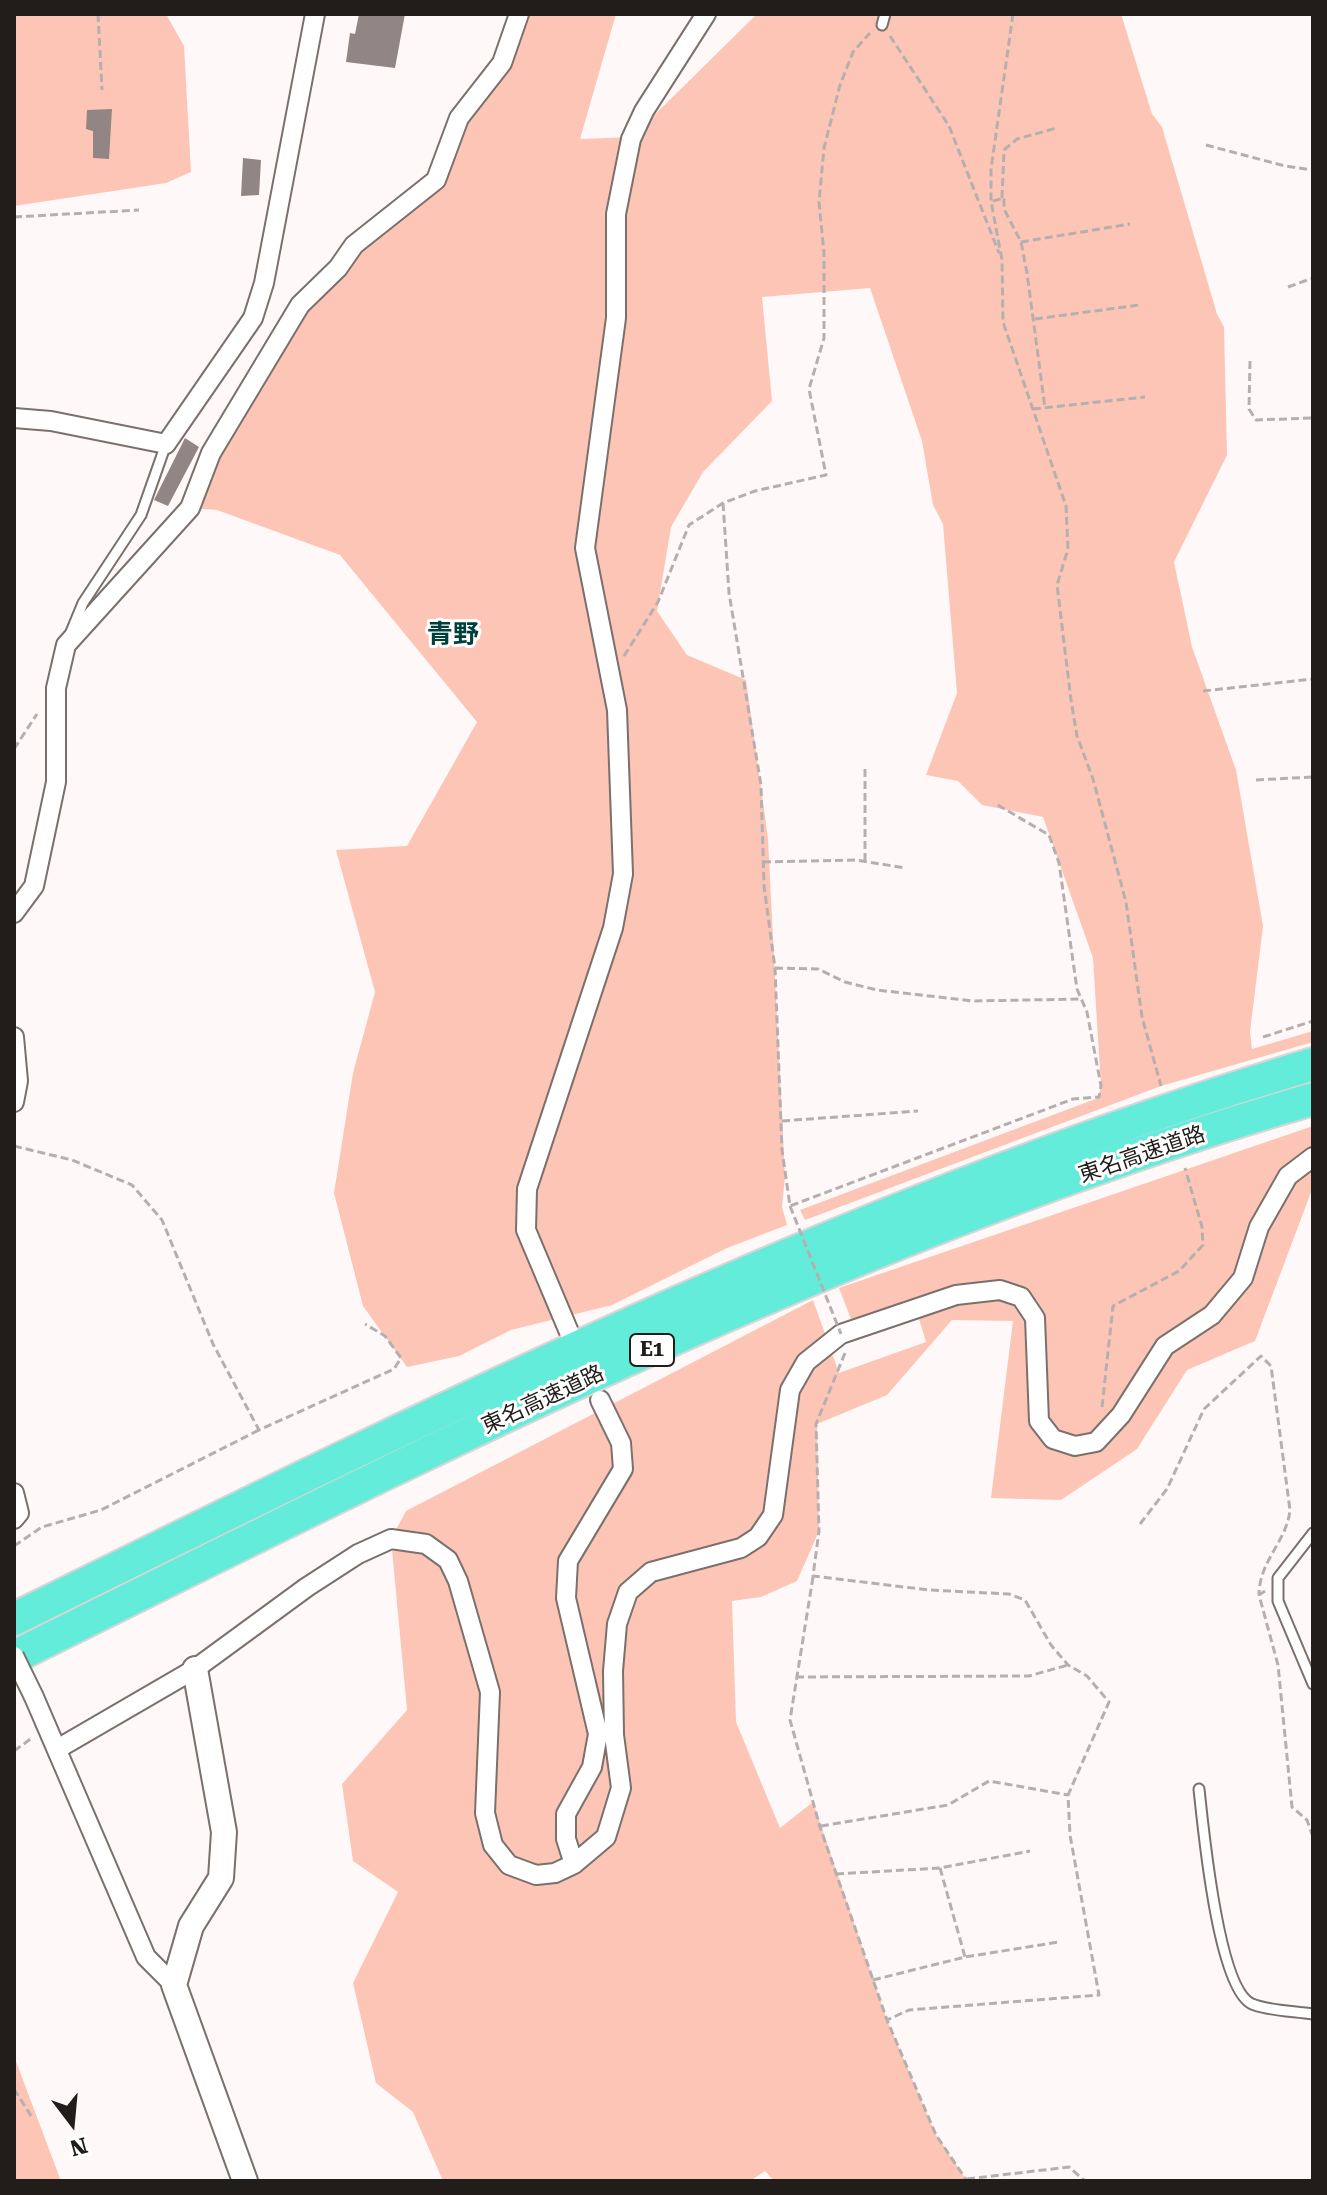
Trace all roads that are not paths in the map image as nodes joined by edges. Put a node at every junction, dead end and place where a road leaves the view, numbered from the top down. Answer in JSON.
{"nodes":[{"id":1,"x":315,"y":14,"type":"edge"},
{"id":2,"x":519,"y":14,"type":"edge"},
{"id":3,"x":706,"y":14,"type":"edge"},
{"id":4,"x":885,"y":14,"type":"edge"},
{"id":5,"x":882,"y":25,"type":"road end"},
{"id":6,"x":14,"y":418,"type":"edge"},
{"id":7,"x":166,"y":444,"type":"junction"},
{"id":8,"x":66,"y":645,"type":"junction"},
{"id":9,"x":14,"y":913,"type":"edge"},
{"id":10,"x":14,"y":1037,"type":"edge"},
{"id":11,"x":1313,"y":1064,"type":"edge"},
{"id":12,"x":1313,"y":1099,"type":"edge"},
{"id":13,"x":14,"y":1102,"type":"edge"},
{"id":14,"x":1313,"y":1157,"type":"edge"},
{"id":15,"x":569,"y":1332,"type":"dead end"},
{"id":16,"x":600,"y":1400,"type":"dead end"},
{"id":17,"x":14,"y":1493,"type":"edge"},
{"id":18,"x":14,"y":1519,"type":"edge"},
{"id":19,"x":1313,"y":1533,"type":"edge"},
{"id":20,"x":14,"y":1619,"type":"edge"},
{"id":21,"x":14,"y":1656,"type":"edge"},
{"id":22,"x":195,"y":1669,"type":"junction"},
{"id":23,"x":1313,"y":1684,"type":"edge"},
{"id":24,"x":59,"y":1748,"type":"junction"},
{"id":25,"x":1199,"y":1789,"type":"dead end"},
{"id":26,"x":574,"y":1864,"type":"junction"},
{"id":27,"x":174,"y":1985,"type":"junction"},
{"id":28,"x":1313,"y":2014,"type":"edge"},
{"id":29,"x":245,"y":2181,"type":"edge"}],
"edges":[{"from":1,"to":7,"type":"street"},
{"from":2,"to":8,"type":"street"},
{"from":3,"to":15,"type":"street"},
{"from":4,"to":5,"type":"lane"},
{"from":6,"to":7,"type":"street"},
{"from":7,"to":8,"type":"lane"},
{"from":8,"to":9,"type":"street"},
{"from":10,"to":13,"type":"street"},
{"from":11,"to":20,"type":"highway","name":"東名高速道路","number":"E1"},
{"from":12,"to":21,"type":"highway","name":"東名高速道路","number":"E1"},
{"from":14,"to":26,"type":"street"},
{"from":16,"to":26,"type":"street"},
{"from":17,"to":18,"type":"street"},
{"from":19,"to":23,"type":"lane"},
{"from":21,"to":24,"type":"street","bridge":true},
{"from":22,"to":24,"type":"street"},
{"from":22,"to":26,"type":"street"},
{"from":22,"to":27,"type":"street"},
{"from":24,"to":27,"type":"street"},
{"from":25,"to":28,"type":"lane"},
{"from":27,"to":29,"type":"street"}]}
